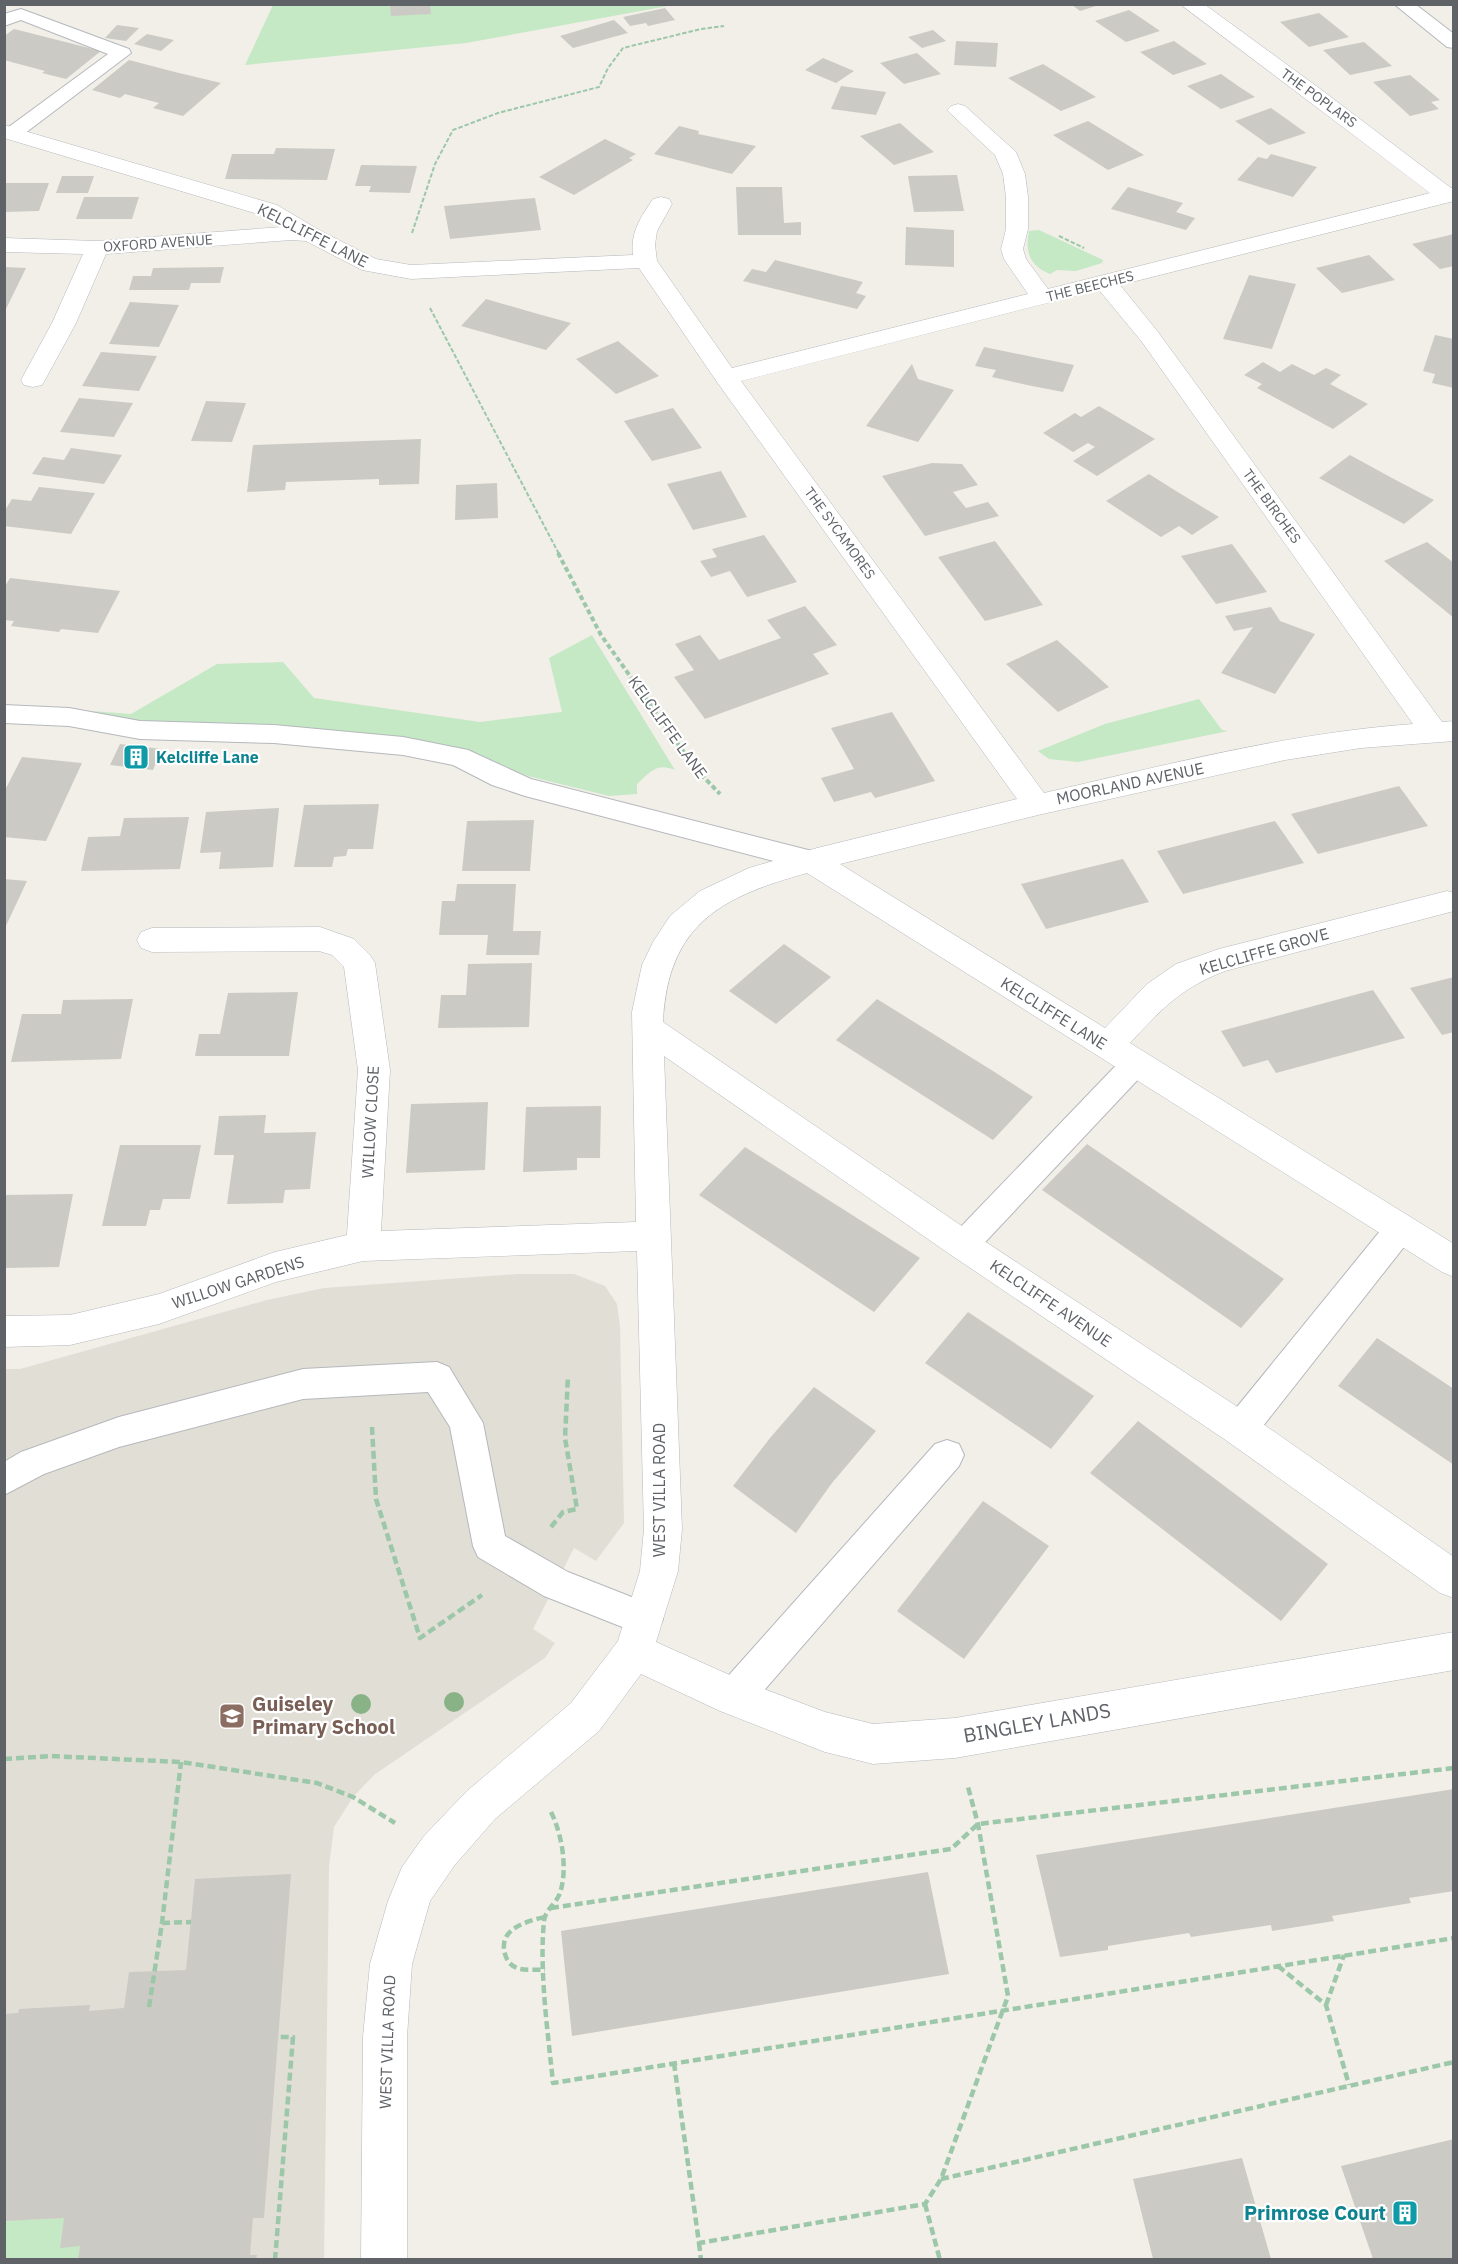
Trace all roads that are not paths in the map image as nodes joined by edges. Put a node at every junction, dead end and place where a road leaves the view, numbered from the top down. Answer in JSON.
{"nodes":[{"id":1,"x":1190,"y":4,"type":"edge"},
{"id":2,"x":1403,"y":4,"type":"edge"},
{"id":3,"x":4,"y":21,"type":"edge"},
{"id":4,"x":1454,"y":43,"type":"edge"},
{"id":5,"x":958,"y":110,"type":"dead end"},
{"id":6,"x":9,"y":132,"type":"edge"},
{"id":7,"x":1450,"y":195,"type":"edge"},
{"id":8,"x":661,"y":204,"type":"dead end"},
{"id":9,"x":311,"y":235,"type":"junction"},
{"id":10,"x":4,"y":245,"type":"edge"},
{"id":11,"x":97,"y":248,"type":"junction"},
{"id":12,"x":646,"y":261,"type":"junction"},
{"id":13,"x":1106,"y":282,"type":"junction"},
{"id":14,"x":1042,"y":297,"type":"junction"},
{"id":15,"x":726,"y":377,"type":"junction"},
{"id":16,"x":33,"y":380,"type":"dead end"},
{"id":17,"x":4,"y":714,"type":"edge"},
{"id":18,"x":1444,"y":731,"type":"edge"},
{"id":19,"x":1036,"y":803,"type":"junction"},
{"id":20,"x":812,"y":861,"type":"junction"},
{"id":21,"x":1447,"y":902,"type":"dead end"},
{"id":22,"x":152,"y":940,"type":"dead end"},
{"id":23,"x":647,"y":1028,"type":"junction"},
{"id":24,"x":1107,"y":1046,"type":"junction"},
{"id":25,"x":1135,"y":1065,"type":"junction"},
{"id":26,"x":1400,"y":1229,"type":"junction"},
{"id":27,"x":654,"y":1236,"type":"junction"},
{"id":28,"x":963,"y":1245,"type":"junction"},
{"id":29,"x":363,"y":1246,"type":"junction"},
{"id":30,"x":1454,"y":1262,"type":"edge"},
{"id":31,"x":4,"y":1332,"type":"edge"},
{"id":32,"x":1240,"y":1429,"type":"junction"},
{"id":33,"x":947,"y":1455,"type":"dead end"},
{"id":34,"x":4,"y":1480,"type":"edge"},
{"id":35,"x":1454,"y":1580,"type":"edge"},
{"id":36,"x":640,"y":1635,"type":"junction"},
{"id":37,"x":1454,"y":1651,"type":"edge"},
{"id":38,"x":734,"y":1697,"type":"junction"},
{"id":39,"x":384,"y":2259,"type":"edge"}],
"edges":[{"from":1,"to":7,"type":"street","name":"THE POPLARS"},
{"from":2,"to":4,"type":"lane"},
{"from":3,"to":6,"type":"lane"},
{"from":5,"to":14,"type":"street"},
{"from":6,"to":9,"type":"street","name":"KELCLIFFE LANE"},
{"from":7,"to":13,"type":"street","name":"THE BEECHES"},
{"from":8,"to":12,"type":"street","name":"THE SYCAMORES"},
{"from":9,"to":11,"type":"street","name":"OXFORD AVENUE"},
{"from":9,"to":12,"type":"street","name":"KELCLIFFE LANE"},
{"from":10,"to":11,"type":"street","name":"OXFORD AVENUE"},
{"from":11,"to":16,"type":"street"},
{"from":12,"to":15,"type":"street","name":"THE SYCAMORES"},
{"from":13,"to":14,"type":"street","name":"THE BEECHES"},
{"from":13,"to":18,"type":"street","name":"THE BIRCHES"},
{"from":14,"to":15,"type":"street","name":"THE BEECHES"},
{"from":15,"to":19,"type":"street","name":"THE SYCAMORES"},
{"from":17,"to":20,"type":"lane"},
{"from":18,"to":19,"type":"street","name":"MOORLAND AVENUE"},
{"from":19,"to":20,"type":"street","name":"MOORLAND AVENUE"},
{"from":20,"to":23,"type":"street","name":"WEST VILLA ROAD"},
{"from":20,"to":24,"type":"street","name":"KELCLIFFE LANE"},
{"from":21,"to":24,"type":"street","name":"KELCLIFFE GROVE"},
{"from":22,"to":29,"type":"street","name":"WILLOW CLOSE"},
{"from":23,"to":27,"type":"street","name":"WEST VILLA ROAD"},
{"from":23,"to":28,"type":"street","name":"KELCLIFFE AVENUE"},
{"from":24,"to":25,"type":"street","name":"KELCLIFFE LANE"},
{"from":25,"to":26,"type":"street","name":"KELCLIFFE LANE"},
{"from":25,"to":28,"type":"lane"},
{"from":26,"to":30,"type":"street","name":"KELCLIFFE LANE"},
{"from":26,"to":32,"type":"lane"},
{"from":27,"to":29,"type":"street","name":"WILLOW GARDENS"},
{"from":27,"to":36,"type":"street","name":"WEST VILLA ROAD"},
{"from":28,"to":32,"type":"street","name":"KELCLIFFE AVENUE"},
{"from":29,"to":31,"type":"street","name":"WILLOW GARDENS"},
{"from":32,"to":35,"type":"street","name":"KELCLIFFE AVENUE"},
{"from":33,"to":38,"type":"lane"},
{"from":34,"to":36,"type":"lane"},
{"from":36,"to":38,"type":"street","name":"BINGLEY LANDS"},
{"from":36,"to":39,"type":"street","name":"WEST VILLA ROAD"},
{"from":37,"to":38,"type":"street","name":"BINGLEY LANDS"}]}
